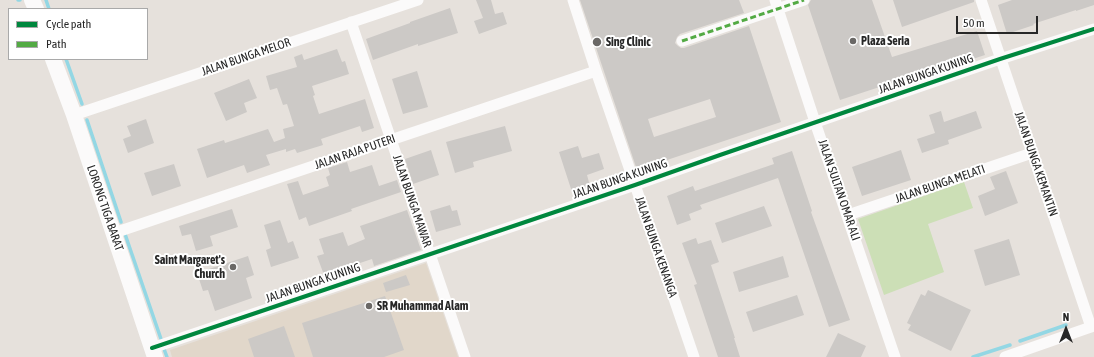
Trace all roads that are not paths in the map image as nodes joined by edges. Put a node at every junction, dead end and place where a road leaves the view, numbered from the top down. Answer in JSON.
{"nodes":[{"id":1,"x":418,"y":0,"type":"edge"},
{"id":2,"x":573,"y":0,"type":"edge"},
{"id":3,"x":804,"y":0,"type":"edge"},
{"id":4,"x":981,"y":0,"type":"edge"},
{"id":5,"x":777,"y":4,"type":"edge"},
{"id":6,"x":351,"y":22,"type":"junction"},
{"id":7,"x":1094,"y":29,"type":"edge"},
{"id":8,"x":682,"y":40,"type":"dead end"},
{"id":9,"x":1000,"y":59,"type":"junction"},
{"id":10,"x":54,"y":60,"type":"edge"},
{"id":11,"x":596,"y":71,"type":"junction"},
{"id":12,"x":74,"y":115,"type":"junction"},
{"id":13,"x":815,"y":122,"type":"junction"},
{"id":14,"x":391,"y":140,"type":"junction"},
{"id":15,"x":1032,"y":153,"type":"junction"},
{"id":16,"x":635,"y":185,"type":"junction"},
{"id":17,"x":848,"y":215,"type":"junction"},
{"id":18,"x":114,"y":233,"type":"junction"},
{"id":19,"x":430,"y":254,"type":"junction"},
{"id":20,"x":1092,"y":327,"type":"edge"},
{"id":21,"x":153,"y":353,"type":"edge"},
{"id":22,"x":465,"y":357,"type":"edge"},
{"id":23,"x":694,"y":357,"type":"edge"},
{"id":24,"x":895,"y":357,"type":"edge"},
{"id":25,"x":1005,"y":357,"type":"edge"}],
"edges":[{"from":1,"to":6,"type":"street","name":"JALAN BUNGA MELOR"},
{"from":2,"to":11,"type":"street","name":"JALAN BUNGA KENANGA"},
{"from":3,"to":5,"type":"street"},
{"from":4,"to":9,"type":"street","name":"JALAN BUNGA KEMANTIN"},
{"from":5,"to":8,"type":"street"},
{"from":5,"to":13,"type":"street","name":"JALAN SULTAN OMAR ALI"},
{"from":6,"to":12,"type":"street","name":"JALAN BUNGA MELOR"},
{"from":6,"to":14,"type":"street","name":"JALAN BUNGA MAWAR"},
{"from":7,"to":9,"type":"street","name":"JALAN BUNGA KUNING"},
{"from":9,"to":13,"type":"street","name":"JALAN BUNGA KUNING"},
{"from":9,"to":15,"type":"street","name":"JALAN BUNGA KEMANTIN"},
{"from":10,"to":12,"type":"main road","name":"LORONG TIGA BARAT"},
{"from":11,"to":14,"type":"street","name":"JALAN RAJA PUTERI"},
{"from":11,"to":16,"type":"street","name":"JALAN BUNGA KENANGA"},
{"from":12,"to":18,"type":"main road","name":"LORONG TIGA BARAT"},
{"from":13,"to":16,"type":"street","name":"JALAN BUNGA KUNING"},
{"from":13,"to":17,"type":"street","name":"JALAN SULTAN OMAR ALI"},
{"from":14,"to":18,"type":"street","name":"JALAN RAJA PUTERI"},
{"from":14,"to":19,"type":"street","name":"JALAN BUNGA MAWAR"},
{"from":15,"to":17,"type":"street","name":"JALAN BUNGA MELATI"},
{"from":15,"to":20,"type":"street","name":"JALAN BUNGA KEMANTIN"},
{"from":16,"to":19,"type":"street","name":"JALAN BUNGA KUNING"},
{"from":16,"to":23,"type":"street","name":"JALAN BUNGA KENANGA"},
{"from":17,"to":24,"type":"street","name":"JALAN SULTAN OMAR ALI"},
{"from":18,"to":21,"type":"main road","name":"LORONG TIGA BARAT"},
{"from":19,"to":21,"type":"street","name":"JALAN BUNGA KUNING"},
{"from":19,"to":22,"type":"street","name":"JALAN BUNGA MAWAR"},
{"from":20,"to":25,"type":"street"}]}
